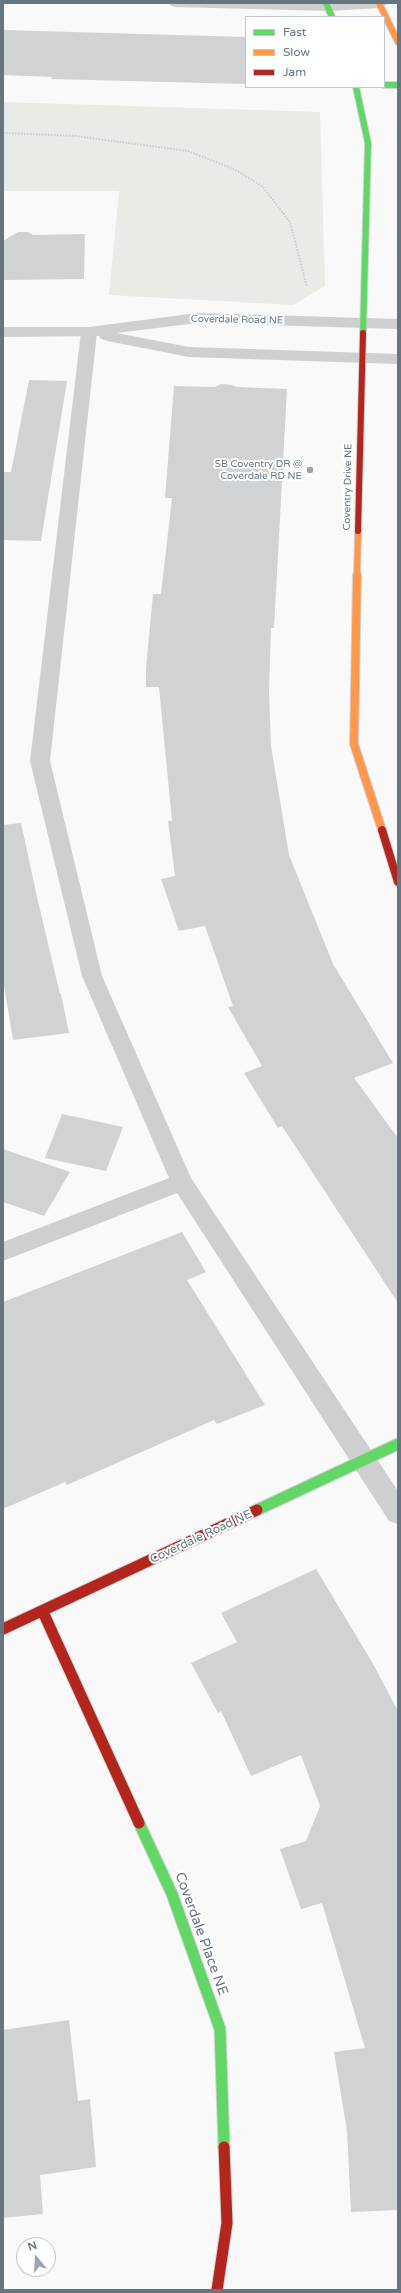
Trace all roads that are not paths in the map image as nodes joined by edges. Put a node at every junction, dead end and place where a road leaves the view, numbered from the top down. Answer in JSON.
{"nodes":[{"id":1,"x":174,"y":3,"type":"edge"},
{"id":2,"x":379,"y":4,"type":"edge"},
{"id":3,"x":329,"y":9,"type":"edge"},
{"id":4,"x":398,"y":42,"type":"edge"},
{"id":5,"x":385,"y":86,"type":"edge"},
{"id":6,"x":398,"y":86,"type":"edge"},
{"id":7,"x":356,"y":88,"type":"edge"},
{"id":8,"x":363,"y":323,"type":"junction"},
{"id":9,"x":398,"y":324,"type":"edge"},
{"id":10,"x":3,"y":332,"type":"edge"},
{"id":11,"x":89,"y":332,"type":"junction"},
{"id":12,"x":361,"y":358,"type":"junction"},
{"id":13,"x":398,"y":359,"type":"edge"},
{"id":14,"x":398,"y":882,"type":"edge"},
{"id":15,"x":182,"y":1182,"type":"junction"},
{"id":16,"x":3,"y":1252,"type":"edge"},
{"id":17,"x":398,"y":1444,"type":"edge"},
{"id":18,"x":365,"y":1460,"type":"junction"},
{"id":19,"x":398,"y":1513,"type":"edge"},
{"id":20,"x":43,"y":1612,"type":"junction"},
{"id":21,"x":3,"y":1629,"type":"edge"},
{"id":22,"x":216,"y":2290,"type":"edge"}],
"edges":[{"from":1,"to":3,"type":"street"},
{"from":2,"to":3,"type":"street"},
{"from":2,"to":4,"type":"street"},
{"from":5,"to":6,"type":"street"},
{"from":7,"to":8,"type":"street","name":"Coventry Drive NE"},
{"from":8,"to":9,"type":"street","name":"Coverdale Road NE"},
{"from":8,"to":11,"type":"street","name":"Coverdale Road NE"},
{"from":8,"to":12,"type":"street","name":"Coventry Drive NE"},
{"from":10,"to":11,"type":"street","name":"Coverdale Road NE"},
{"from":11,"to":12,"type":"street","name":"Coverdale Road NE"},
{"from":11,"to":15,"type":"street"},
{"from":12,"to":13,"type":"street","name":"Coverdale Road NE"},
{"from":12,"to":14,"type":"street","name":"Coventry Drive NE"},
{"from":15,"to":16,"type":"street"},
{"from":15,"to":18,"type":"street"},
{"from":17,"to":18,"type":"street","name":"Coverdale Road NE"},
{"from":18,"to":19,"type":"street"},
{"from":18,"to":20,"type":"street","name":"Coverdale Road NE"},
{"from":20,"to":21,"type":"street","name":"Coverdale Road NE"},
{"from":20,"to":22,"type":"street","name":"Coverdale Place NE"}]}
